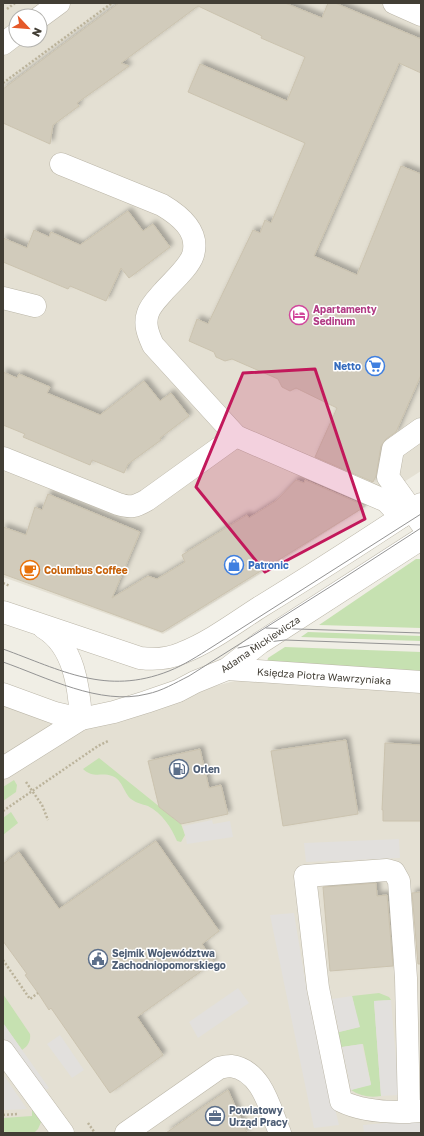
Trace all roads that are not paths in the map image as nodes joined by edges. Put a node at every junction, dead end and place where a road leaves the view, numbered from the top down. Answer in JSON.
{"nodes":[{"id":1,"x":59,"y":3,"type":"edge"},
{"id":2,"x":394,"y":3,"type":"edge"},
{"id":3,"x":48,"y":11,"type":"edge"},
{"id":4,"x":421,"y":15,"type":"edge"},
{"id":5,"x":60,"y":164,"type":"dead end"},
{"id":6,"x":3,"y":298,"type":"edge"},
{"id":7,"x":35,"y":306,"type":"dead end"},
{"id":8,"x":421,"y":428,"type":"edge"},
{"id":9,"x":236,"y":436,"type":"junction"},
{"id":10,"x":3,"y":458,"type":"edge"},
{"id":11,"x":414,"y":513,"type":"edge"},
{"id":12,"x":421,"y":539,"type":"edge"},
{"id":13,"x":3,"y":612,"type":"edge"},
{"id":14,"x":36,"y":624,"type":"junction"},
{"id":15,"x":227,"y":669,"type":"junction"},
{"id":16,"x":421,"y":682,"type":"edge"},
{"id":17,"x":3,"y":694,"type":"edge"},
{"id":18,"x":81,"y":719,"type":"junction"},
{"id":19,"x":3,"y":768,"type":"edge"},
{"id":20,"x":3,"y":1051,"type":"edge"},
{"id":21,"x":415,"y":1112,"type":"edge"},
{"id":22,"x":63,"y":1133,"type":"edge"},
{"id":23,"x":126,"y":1133,"type":"edge"},
{"id":24,"x":280,"y":1133,"type":"edge"}],
"edges":[{"from":1,"to":3,"type":"street"},
{"from":2,"to":4,"type":"street"},
{"from":5,"to":9,"type":"street"},
{"from":6,"to":7,"type":"street"},
{"from":8,"to":11,"type":"street"},
{"from":9,"to":10,"type":"street"},
{"from":9,"to":11,"type":"street"},
{"from":11,"to":14,"type":"street"},
{"from":12,"to":15,"type":"street","name":"Adama Mickiewicza"},
{"from":13,"to":14,"type":"street"},
{"from":14,"to":18,"type":"street"},
{"from":15,"to":16,"type":"street","name":"Księdza Piotra Wawrzyniaka"},
{"from":15,"to":18,"type":"street","name":"Adama Mickiewicza"},
{"from":17,"to":18,"type":"street"},
{"from":18,"to":19,"type":"street","name":"Adama Mickiewicza"},
{"from":20,"to":22,"type":"street"},
{"from":21,"to":21,"type":"street"},
{"from":23,"to":24,"type":"street"}]}
